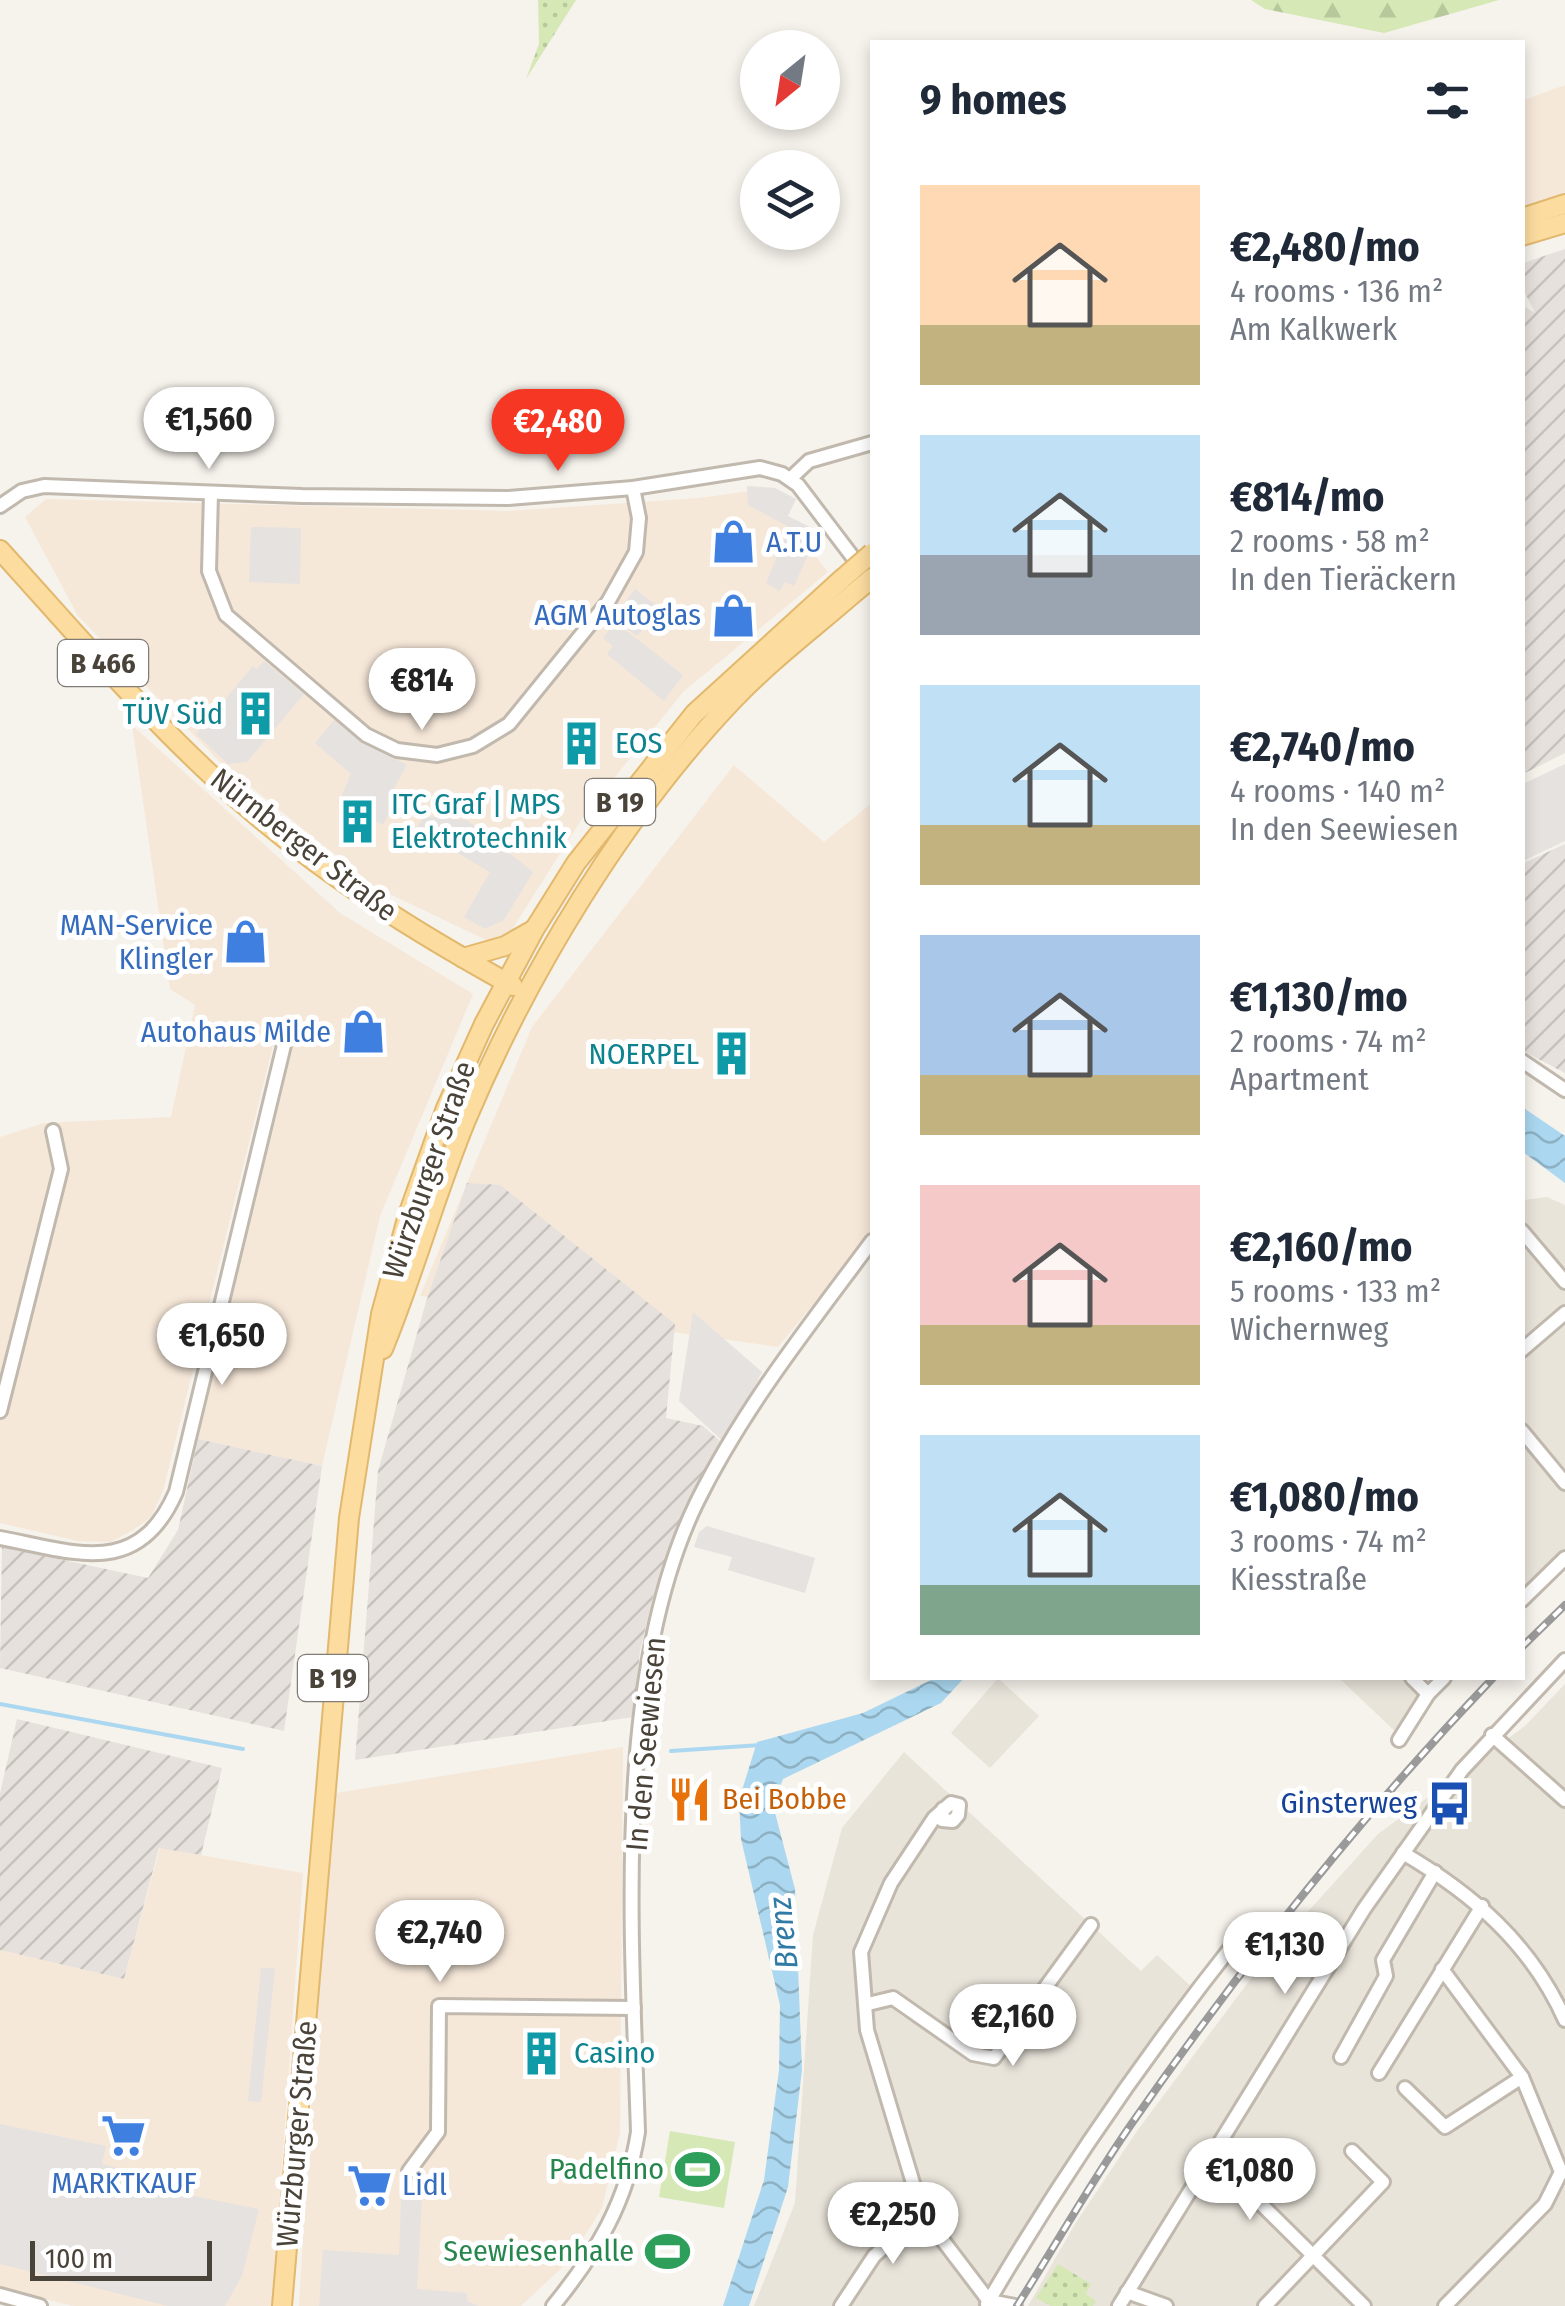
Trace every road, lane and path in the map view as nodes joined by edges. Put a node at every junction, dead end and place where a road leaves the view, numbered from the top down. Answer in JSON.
{"nodes":[{"id":1,"x":1565,"y":204,"type":"edge"},
{"id":2,"x":1525,"y":217,"type":"edge"},
{"id":3,"x":1565,"y":222,"type":"edge"},
{"id":4,"x":1525,"y":235,"type":"edge"},
{"id":5,"x":870,"y":445,"type":"edge"},
{"id":6,"x":790,"y":479,"type":"junction"},
{"id":7,"x":632,"y":488,"type":"junction"},
{"id":8,"x":211,"y":493,"type":"junction"},
{"id":9,"x":0,"y":506,"type":"edge"},
{"id":10,"x":0,"y":550,"type":"edge"},
{"id":11,"x":870,"y":556,"type":"edge"},
{"id":12,"x":870,"y":578,"type":"edge"},
{"id":13,"x":870,"y":580,"type":"edge"},
{"id":14,"x":848,"y":586,"type":"junction"},
{"id":15,"x":534,"y":930,"type":"junction"},
{"id":16,"x":462,"y":958,"type":"junction"},
{"id":17,"x":506,"y":982,"type":"junction"},
{"id":18,"x":526,"y":994,"type":"junction"},
{"id":19,"x":285,"y":1040,"type":"dead end"},
{"id":20,"x":1525,"y":1062,"type":"edge"},
{"id":21,"x":1565,"y":1090,"type":"edge"},
{"id":22,"x":53,"y":1131,"type":"dead end"},
{"id":23,"x":1525,"y":1235,"type":"edge"},
{"id":24,"x":870,"y":1244,"type":"edge"},
{"id":25,"x":1565,"y":1282,"type":"edge"},
{"id":26,"x":1565,"y":1313,"type":"edge"},
{"id":27,"x":1525,"y":1347,"type":"edge"},
{"id":28,"x":376,"y":1366,"type":"junction"},
{"id":29,"x":0,"y":1411,"type":"edge"},
{"id":30,"x":1525,"y":1435,"type":"edge"},
{"id":31,"x":1565,"y":1484,"type":"edge"},
{"id":32,"x":0,"y":1538,"type":"edge"},
{"id":33,"x":1565,"y":1558,"type":"edge"},
{"id":34,"x":1525,"y":1595,"type":"edge"},
{"id":35,"x":1565,"y":1660,"type":"edge"},
{"id":36,"x":1414,"y":1680,"type":"edge"},
{"id":37,"x":1442,"y":1680,"type":"edge"},
{"id":38,"x":1428,"y":1694,"type":"junction"},
{"id":39,"x":1492,"y":1736,"type":"junction"},
{"id":40,"x":1399,"y":1740,"type":"dead end"},
{"id":41,"x":1565,"y":1800,"type":"edge"},
{"id":42,"x":942,"y":1808,"type":"dead end"},
{"id":43,"x":1403,"y":1853,"type":"junction"},
{"id":44,"x":1435,"y":1872,"type":"junction"},
{"id":45,"x":1482,"y":1906,"type":"junction"},
{"id":46,"x":1092,"y":1925,"type":"dead end"},
{"id":47,"x":1239,"y":1937,"type":"dead end"},
{"id":48,"x":1442,"y":1969,"type":"junction"},
{"id":49,"x":868,"y":2004,"type":"junction"},
{"id":50,"x":634,"y":2008,"type":"junction"},
{"id":51,"x":1565,"y":2020,"type":"edge"},
{"id":52,"x":1341,"y":2057,"type":"dead end"},
{"id":53,"x":1380,"y":2073,"type":"dead end"},
{"id":54,"x":1522,"y":2076,"type":"junction"},
{"id":55,"x":1405,"y":2088,"type":"dead end"},
{"id":56,"x":1352,"y":2151,"type":"dead end"},
{"id":57,"x":1203,"y":2168,"type":"junction"},
{"id":58,"x":409,"y":2171,"type":"dead end"},
{"id":59,"x":922,"y":2213,"type":"junction"},
{"id":60,"x":1315,"y":2256,"type":"junction"},
{"id":61,"x":284,"y":2286,"type":"junction"},
{"id":62,"x":1127,"y":2292,"type":"junction"},
{"id":63,"x":0,"y":2295,"type":"edge"},
{"id":64,"x":988,"y":2304,"type":"edge"},
{"id":65,"x":40,"y":2306,"type":"edge"},
{"id":66,"x":271,"y":2306,"type":"edge"},
{"id":67,"x":282,"y":2306,"type":"edge"},
{"id":68,"x":552,"y":2306,"type":"edge"},
{"id":69,"x":841,"y":2306,"type":"edge"},
{"id":70,"x":1015,"y":2306,"type":"edge"},
{"id":71,"x":1119,"y":2306,"type":"edge"},
{"id":72,"x":1164,"y":2306,"type":"edge"},
{"id":73,"x":1265,"y":2306,"type":"edge"},
{"id":74,"x":1364,"y":2306,"type":"edge"},
{"id":75,"x":1445,"y":2306,"type":"edge"}],
"edges":[{"from":1,"to":2,"type":"main road"},
{"from":3,"to":4,"type":"main road"},
{"from":5,"to":6,"type":"street"},
{"from":6,"to":7,"type":"street"},
{"from":6,"to":12,"type":"street"},
{"from":7,"to":8,"type":"street"},
{"from":7,"to":8,"type":"street"},
{"from":8,"to":9,"type":"street"},
{"from":10,"to":16,"type":"main road","name":"Nürnberger Straße","number":"B 466"},
{"from":11,"to":14,"type":"main road","number":"B 19","bridge":true},
{"from":13,"to":14,"type":"main road","number":"B 19","bridge":true},
{"from":14,"to":15,"type":"main road","number":"B 19"},
{"from":14,"to":18,"type":"main road","number":"B 19"},
{"from":15,"to":16,"type":"main road"},
{"from":15,"to":17,"type":"main road","number":"B 19"},
{"from":16,"to":17,"type":"main road","name":"Nürnberger Straße","number":"B 466"},
{"from":17,"to":18,"type":"main road","number":"B 466"},
{"from":17,"to":28,"type":"main road","name":"Würzburger Straße","number":"B 19"},
{"from":18,"to":28,"type":"main road","name":"Würzburger Straße","number":"B 19"},
{"from":19,"to":32,"type":"street"},
{"from":20,"to":21,"type":"street"},
{"from":22,"to":29,"type":"street"},
{"from":23,"to":25,"type":"street"},
{"from":24,"to":50,"type":"street","name":"In den Seewiesen"},
{"from":26,"to":27,"type":"street"},
{"from":28,"to":61,"type":"main road","name":"Würzburger Straße","number":"B 19"},
{"from":30,"to":31,"type":"street"},
{"from":33,"to":34,"type":"street"},
{"from":35,"to":39,"type":"street"},
{"from":36,"to":38,"type":"street"},
{"from":37,"to":38,"type":"street"},
{"from":38,"to":40,"type":"street"},
{"from":39,"to":41,"type":"street"},
{"from":39,"to":43,"type":"street"},
{"from":42,"to":49,"type":"street"},
{"from":43,"to":44,"type":"street"},
{"from":43,"to":57,"type":"street"},
{"from":44,"to":45,"type":"street"},
{"from":44,"to":52,"type":"street"},
{"from":45,"to":48,"type":"street"},
{"from":45,"to":51,"type":"street"},
{"from":46,"to":49,"type":"street"},
{"from":47,"to":64,"type":"street"},
{"from":48,"to":53,"type":"street"},
{"from":48,"to":54,"type":"street"},
{"from":49,"to":59,"type":"street"},
{"from":50,"to":58,"type":"street"},
{"from":50,"to":68,"type":"street","name":"In den Seewiesen"},
{"from":54,"to":55,"type":"street"},
{"from":54,"to":75,"type":"street"},
{"from":56,"to":60,"type":"street"},
{"from":57,"to":60,"type":"street"},
{"from":57,"to":62,"type":"street"},
{"from":59,"to":64,"type":"street"},
{"from":59,"to":69,"type":"street"},
{"from":60,"to":73,"type":"street"},
{"from":60,"to":74,"type":"street"},
{"from":61,"to":66,"type":"street"},
{"from":61,"to":67,"type":"main road","name":"Würzburger Straße","number":"B 19"},
{"from":62,"to":71,"type":"street"},
{"from":62,"to":72,"type":"street"},
{"from":63,"to":65,"type":"street"},
{"from":64,"to":70,"type":"street"}]}
